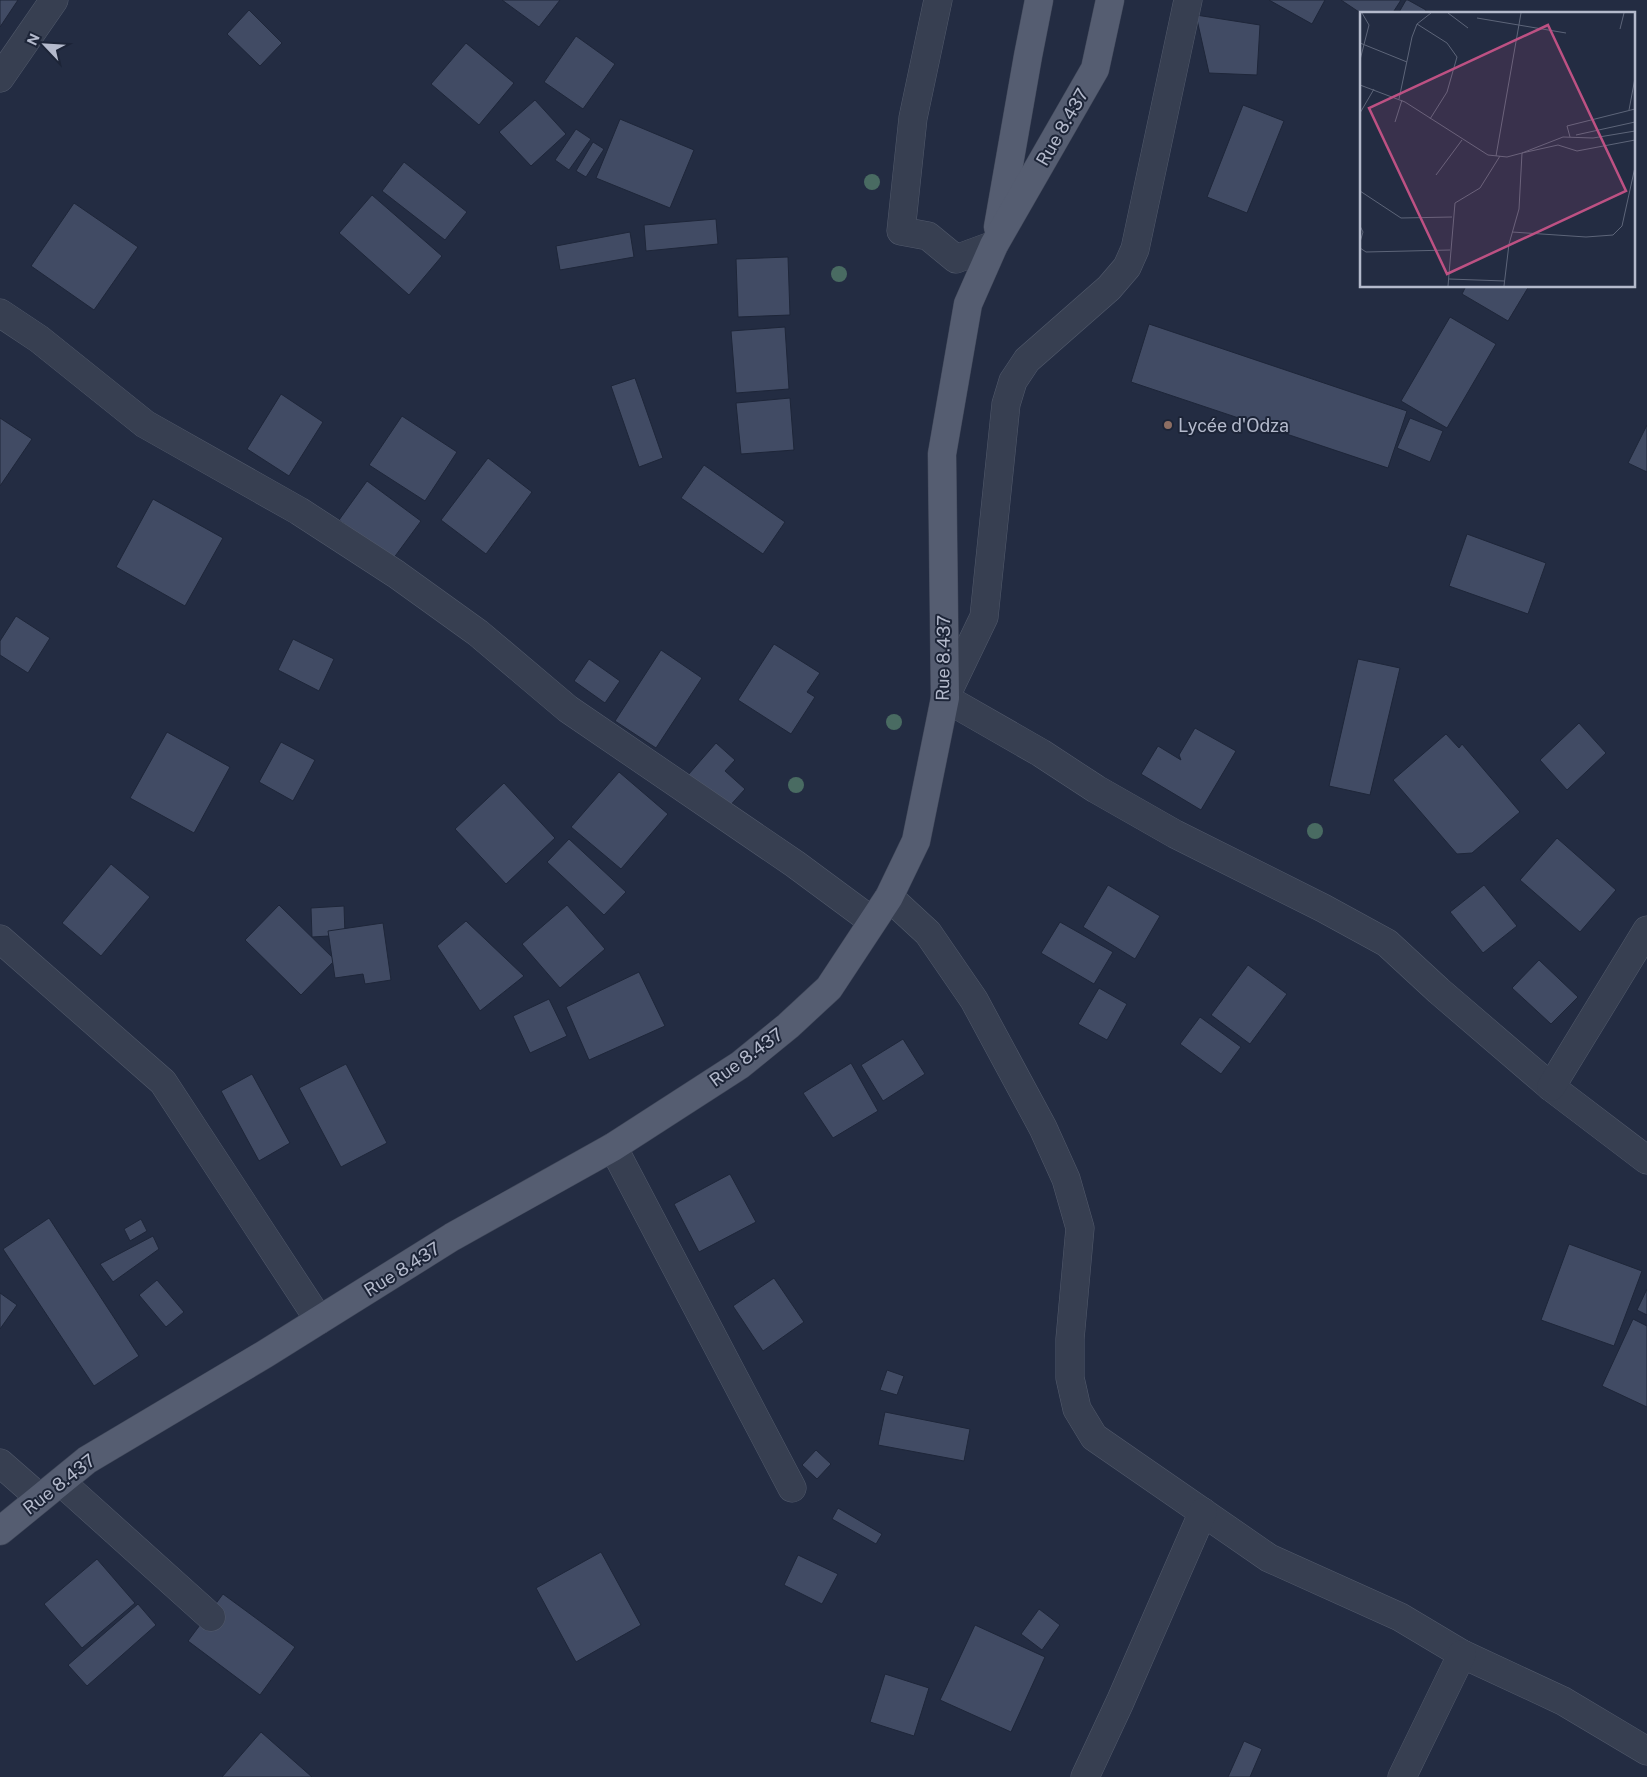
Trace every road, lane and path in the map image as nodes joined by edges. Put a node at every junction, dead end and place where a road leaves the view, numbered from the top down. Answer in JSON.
{"nodes":[{"id":1,"x":54,"y":0,"type":"edge"},
{"id":2,"x":938,"y":0,"type":"edge"},
{"id":3,"x":1040,"y":0,"type":"edge"},
{"id":4,"x":1110,"y":0,"type":"edge"},
{"id":5,"x":1188,"y":0,"type":"edge"},
{"id":6,"x":0,"y":78,"type":"edge"},
{"id":7,"x":994,"y":246,"type":"junction"},
{"id":8,"x":0,"y":313,"type":"edge"},
{"id":9,"x":945,"y":698,"type":"junction"},
{"id":10,"x":889,"y":897,"type":"junction"},
{"id":11,"x":872,"y":921,"type":"junction"},
{"id":12,"x":1647,"y":930,"type":"edge"},
{"id":13,"x":0,"y":940,"type":"edge"},
{"id":14,"x":1551,"y":1087,"type":"junction"},
{"id":15,"x":613,"y":1147,"type":"junction"},
{"id":16,"x":1647,"y":1160,"type":"edge"},
{"id":17,"x":319,"y":1320,"type":"junction"},
{"id":18,"x":0,"y":1463,"type":"edge"},
{"id":19,"x":792,"y":1488,"type":"dead end"},
{"id":20,"x":51,"y":1490,"type":"junction"},
{"id":21,"x":1202,"y":1512,"type":"junction"},
{"id":22,"x":0,"y":1531,"type":"edge"},
{"id":23,"x":211,"y":1617,"type":"dead end"},
{"id":24,"x":1462,"y":1654,"type":"junction"},
{"id":25,"x":1647,"y":1751,"type":"edge"},
{"id":26,"x":1085,"y":1777,"type":"edge"},
{"id":27,"x":1402,"y":1777,"type":"edge"}],
"edges":[{"from":1,"to":6,"type":"street"},
{"from":2,"to":7,"type":"street"},
{"from":3,"to":7,"type":"main road","name":"Rue 8.437"},
{"from":4,"to":7,"type":"main road","name":"Rue 8.437"},
{"from":5,"to":9,"type":"street"},
{"from":7,"to":9,"type":"main road","name":"Rue 8.437"},
{"from":8,"to":11,"type":"street"},
{"from":9,"to":10,"type":"main road","name":"Rue 8.437"},
{"from":9,"to":14,"type":"street"},
{"from":10,"to":11,"type":"main road","name":"Rue 8.437"},
{"from":10,"to":21,"type":"street"},
{"from":11,"to":15,"type":"main road","name":"Rue 8.437"},
{"from":12,"to":14,"type":"street"},
{"from":13,"to":17,"type":"street"},
{"from":14,"to":16,"type":"street"},
{"from":15,"to":17,"type":"main road","name":"Rue 8.437"},
{"from":15,"to":19,"type":"street"},
{"from":17,"to":20,"type":"main road","name":"Rue 8.437"},
{"from":18,"to":20,"type":"street"},
{"from":20,"to":22,"type":"main road","name":"Rue 8.437"},
{"from":20,"to":23,"type":"street"},
{"from":21,"to":24,"type":"street"},
{"from":21,"to":26,"type":"street"},
{"from":24,"to":25,"type":"street"},
{"from":24,"to":27,"type":"street"}]}
